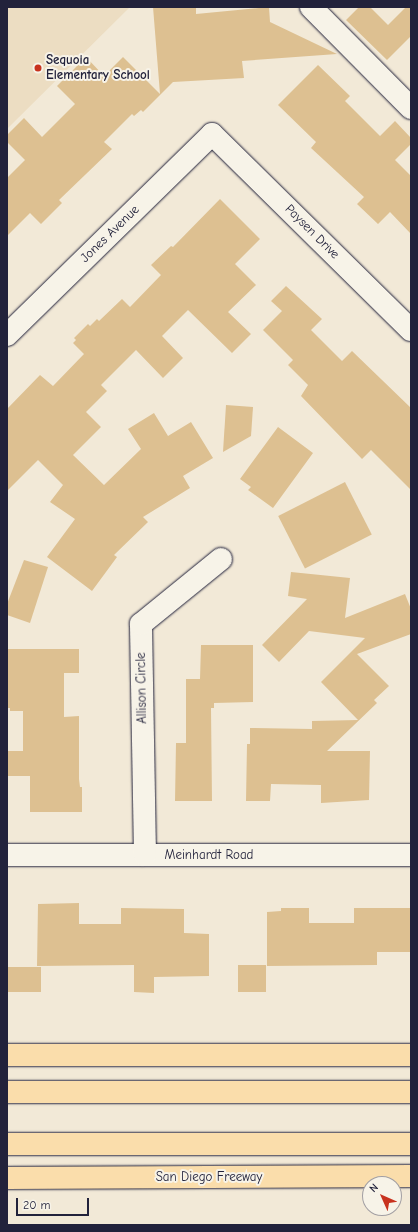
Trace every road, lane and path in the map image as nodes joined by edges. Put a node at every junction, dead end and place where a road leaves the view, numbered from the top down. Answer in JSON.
{"nodes":[{"id":1,"x":311,"y":7,"type":"edge"},
{"id":2,"x":411,"y":108,"type":"edge"},
{"id":3,"x":212,"y":134,"type":"joint"},
{"id":4,"x":411,"y":330,"type":"edge"},
{"id":5,"x":7,"y":335,"type":"edge"},
{"id":6,"x":221,"y":559,"type":"dead end"},
{"id":7,"x":7,"y":855,"type":"edge"},
{"id":8,"x":146,"y":855,"type":"junction"},
{"id":9,"x":411,"y":855,"type":"edge"},
{"id":10,"x":7,"y":1055,"type":"edge"},
{"id":11,"x":411,"y":1055,"type":"edge"},
{"id":12,"x":7,"y":1092,"type":"edge"},
{"id":13,"x":411,"y":1092,"type":"edge"},
{"id":14,"x":7,"y":1144,"type":"edge"},
{"id":15,"x":411,"y":1144,"type":"edge"},
{"id":16,"x":411,"y":1176,"type":"edge"},
{"id":17,"x":7,"y":1178,"type":"edge"}],
"edges":[{"from":1,"to":2,"type":"street"},
{"from":3,"to":4,"type":"street","name":"Paysen Drive"},
{"from":3,"to":5,"type":"street","name":"Jones Avenue"},
{"from":6,"to":8,"type":"street","name":"Allison Circle"},
{"from":7,"to":8,"type":"street","name":"Meinhardt Road"},
{"from":8,"to":9,"type":"street","name":"Meinhardt Road"},
{"from":10,"to":11,"type":"highway"},
{"from":12,"to":13,"type":"highway"},
{"from":14,"to":15,"type":"highway"},
{"from":16,"to":17,"type":"highway","name":"San Diego Freeway"}]}
